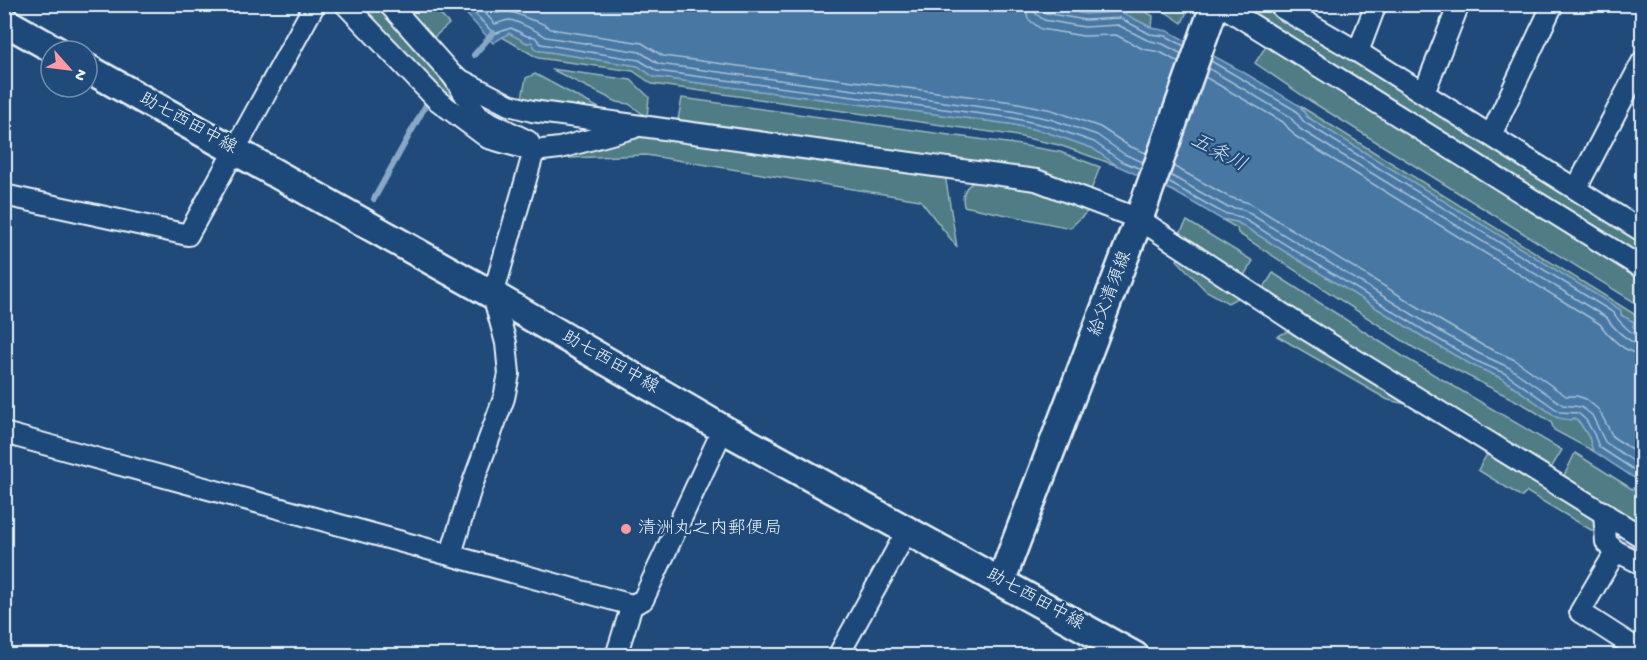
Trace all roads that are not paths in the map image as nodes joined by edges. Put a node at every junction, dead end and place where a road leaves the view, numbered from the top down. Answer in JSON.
{"nodes":[{"id":1,"x":315,"y":4,"type":"edge"},
{"id":2,"x":345,"y":4,"type":"edge"},
{"id":3,"x":389,"y":4,"type":"edge"},
{"id":4,"x":1376,"y":4,"type":"edge"},
{"id":5,"x":1460,"y":4,"type":"edge"},
{"id":6,"x":1553,"y":4,"type":"edge"},
{"id":7,"x":1214,"y":6,"type":"edge"},
{"id":8,"x":1282,"y":8,"type":"dead end"},
{"id":9,"x":4,"y":21,"type":"edge"},
{"id":10,"x":39,"y":41,"type":"edge"},
{"id":11,"x":1358,"y":52,"type":"junction"},
{"id":12,"x":1642,"y":62,"type":"edge"},
{"id":13,"x":99,"y":75,"type":"edge"},
{"id":14,"x":453,"y":76,"type":"junction"},
{"id":15,"x":1424,"y":93,"type":"junction"},
{"id":16,"x":642,"y":126,"type":"junction"},
{"id":17,"x":1491,"y":135,"type":"junction"},
{"id":18,"x":235,"y":150,"type":"junction"},
{"id":19,"x":534,"y":150,"type":"junction"},
{"id":20,"x":1576,"y":189,"type":"junction"},
{"id":21,"x":4,"y":195,"type":"edge"},
{"id":22,"x":1141,"y":213,"type":"junction"},
{"id":23,"x":1642,"y":231,"type":"edge"},
{"id":24,"x":1642,"y":268,"type":"edge"},
{"id":25,"x":493,"y":295,"type":"junction"},
{"id":26,"x":723,"y":429,"type":"junction"},
{"id":27,"x":4,"y":433,"type":"edge"},
{"id":28,"x":1604,"y":513,"type":"junction"},
{"id":29,"x":907,"y":531,"type":"junction"},
{"id":30,"x":1642,"y":537,"type":"edge"},
{"id":31,"x":1616,"y":551,"type":"junction"},
{"id":32,"x":451,"y":554,"type":"junction"},
{"id":33,"x":1642,"y":564,"type":"edge"},
{"id":34,"x":1001,"y":581,"type":"junction"},
{"id":35,"x":632,"y":604,"type":"junction"},
{"id":36,"x":1101,"y":647,"type":"edge"},
{"id":37,"x":1642,"y":652,"type":"edge"},
{"id":38,"x":616,"y":656,"type":"edge"},
{"id":39,"x":838,"y":656,"type":"edge"},
{"id":40,"x":1136,"y":656,"type":"edge"}],
"edges":[{"from":1,"to":18,"type":"street"},
{"from":2,"to":19,"type":"street"},
{"from":3,"to":14,"type":"street"},
{"from":4,"to":11,"type":"street"},
{"from":5,"to":15,"type":"street"},
{"from":6,"to":17,"type":"street"},
{"from":7,"to":22,"type":"main road","name":"給父清須線"},
{"from":7,"to":24,"type":"street"},
{"from":8,"to":11,"type":"street"},
{"from":9,"to":10,"type":"main road"},
{"from":11,"to":15,"type":"street"},
{"from":12,"to":20,"type":"street"},
{"from":13,"to":18,"type":"main road","name":"助七西田中線"},
{"from":14,"to":16,"type":"street"},
{"from":14,"to":19,"type":"street"},
{"from":15,"to":17,"type":"street"},
{"from":16,"to":19,"type":"street"},
{"from":16,"to":22,"type":"street"},
{"from":17,"to":20,"type":"street"},
{"from":18,"to":21,"type":"street"},
{"from":18,"to":25,"type":"main road","name":"助七西田中線"},
{"from":19,"to":25,"type":"street"},
{"from":20,"to":23,"type":"street"},
{"from":22,"to":28,"type":"street"},
{"from":22,"to":34,"type":"main road","name":"給父清須線"},
{"from":25,"to":26,"type":"main road","name":"助七西田中線"},
{"from":25,"to":32,"type":"street"},
{"from":26,"to":29,"type":"main road","name":"助七西田中線"},
{"from":26,"to":35,"type":"street"},
{"from":27,"to":32,"type":"street"},
{"from":28,"to":30,"type":"street"},
{"from":28,"to":31,"type":"street"},
{"from":29,"to":34,"type":"main road","name":"助七西田中線"},
{"from":29,"to":39,"type":"street"},
{"from":31,"to":33,"type":"street"},
{"from":31,"to":37,"type":"street"},
{"from":32,"to":35,"type":"street"},
{"from":34,"to":36,"type":"main road","name":"助七西田中線"},
{"from":35,"to":38,"type":"street"},
{"from":36,"to":40,"type":"main road","name":"助七西田中線"}]}
